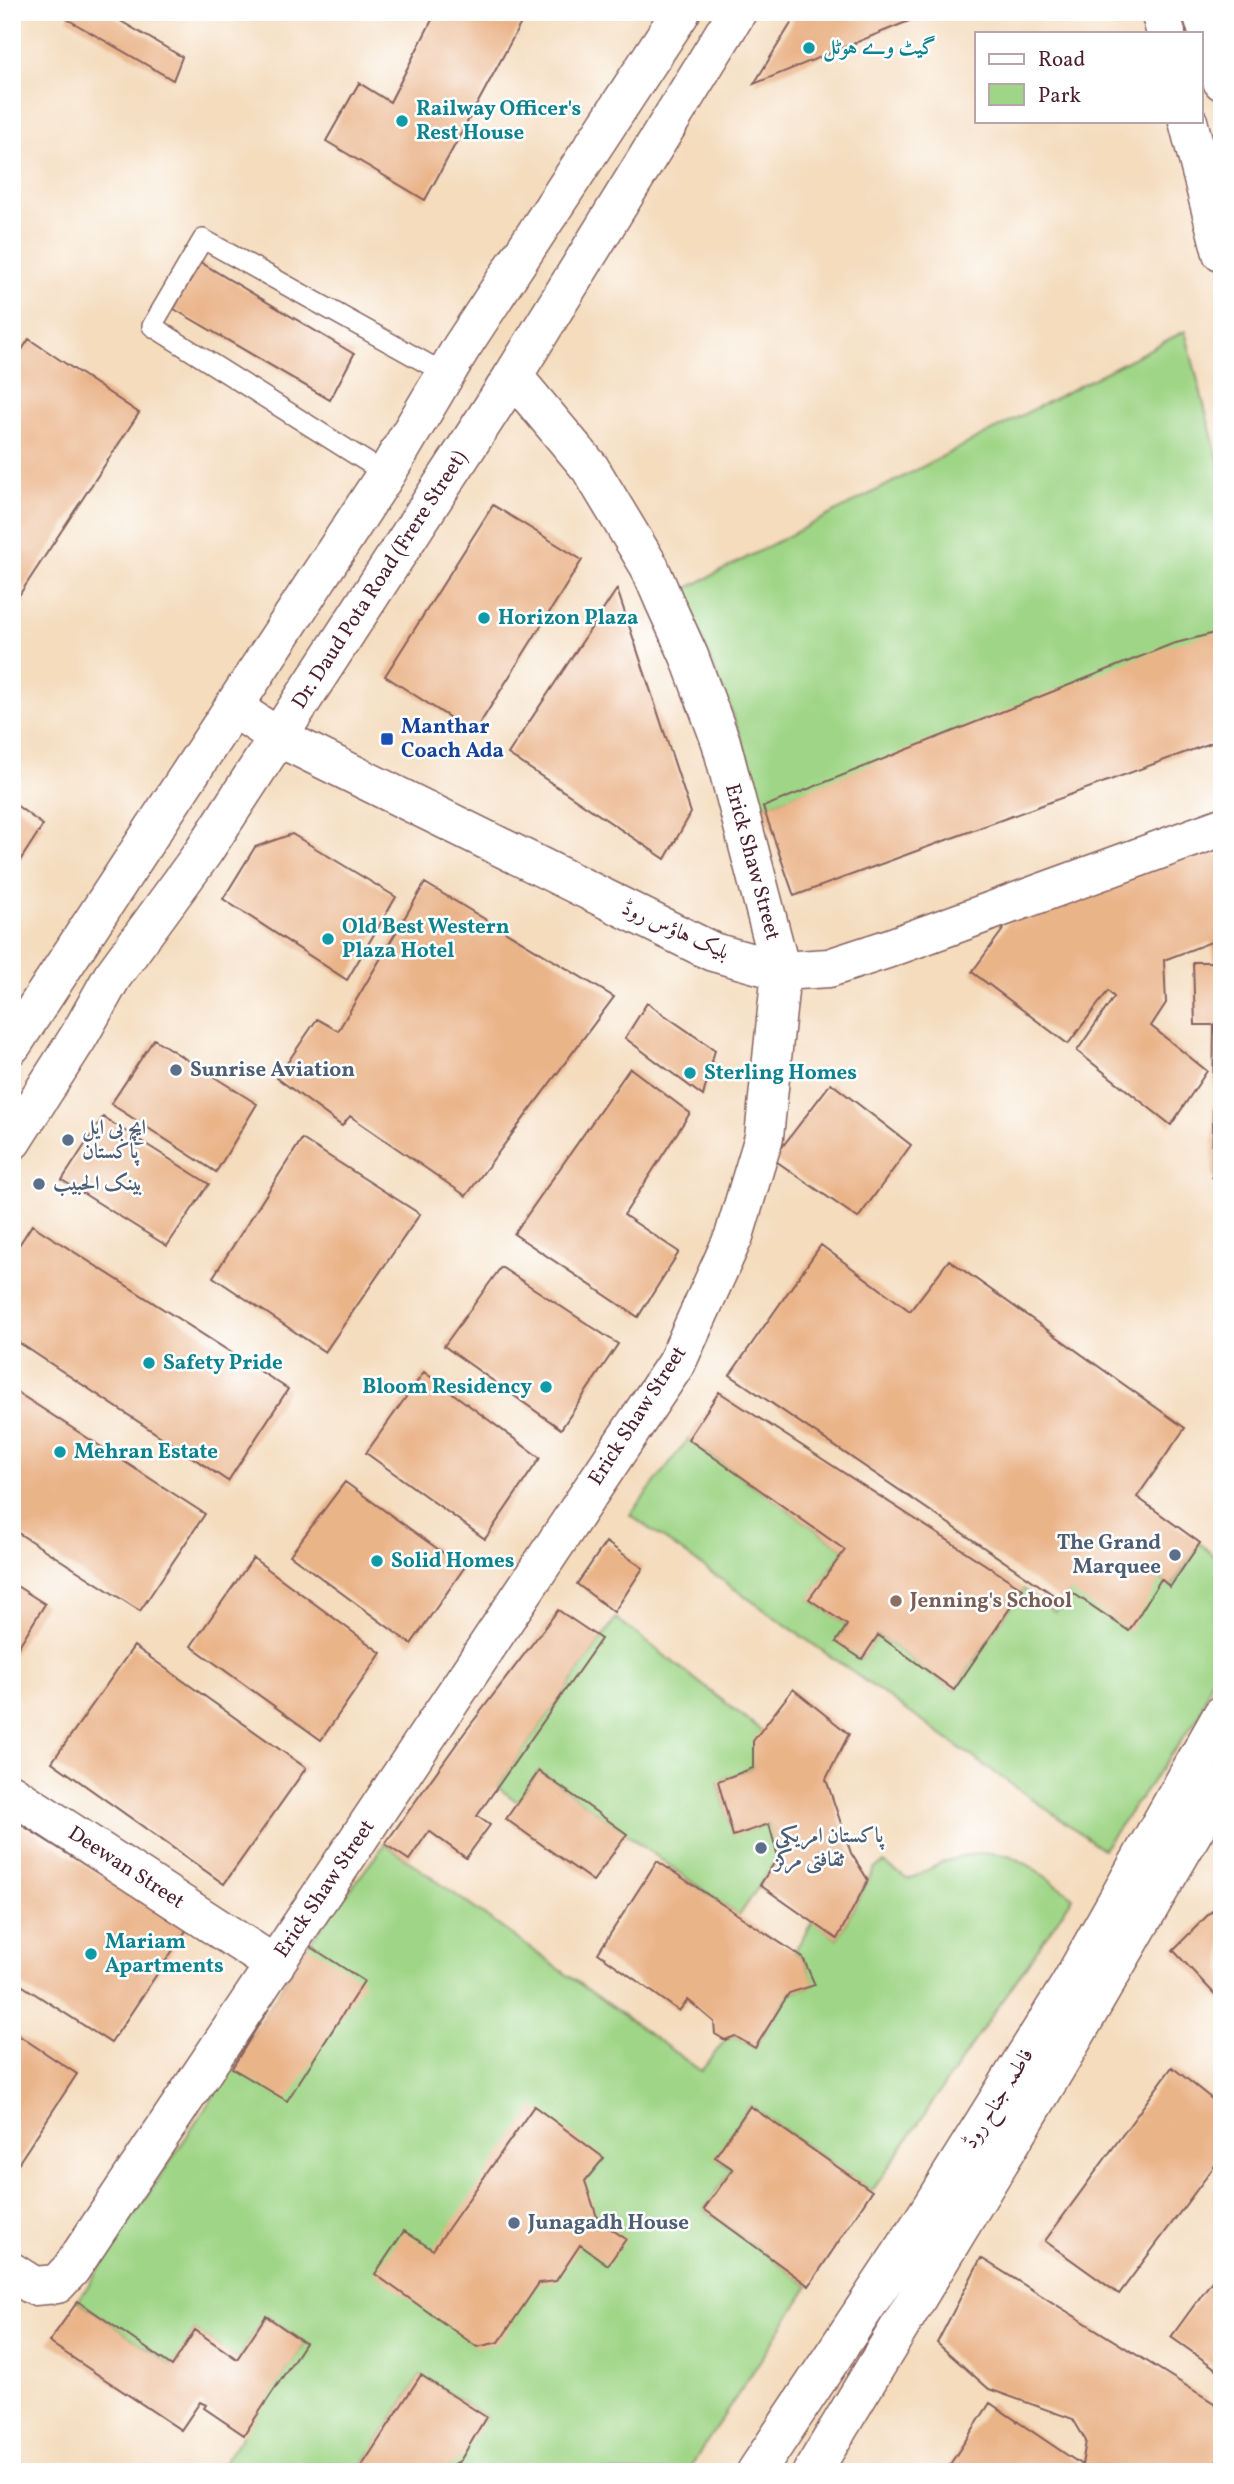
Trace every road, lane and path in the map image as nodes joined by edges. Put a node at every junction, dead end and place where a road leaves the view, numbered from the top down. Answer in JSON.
{"nodes":[{"id":1,"x":681,"y":12,"type":"edge"},
{"id":2,"x":737,"y":12,"type":"edge"},
{"id":3,"x":1160,"y":12,"type":"edge"},
{"id":4,"x":1202,"y":12,"type":"edge"},
{"id":5,"x":1166,"y":32,"type":"edge"},
{"id":6,"x":1222,"y":81,"type":"edge"},
{"id":7,"x":1188,"y":122,"type":"edge"},
{"id":8,"x":1222,"y":253,"type":"edge"},
{"id":9,"x":446,"y":374,"type":"junction"},
{"id":10,"x":513,"y":376,"type":"junction"},
{"id":11,"x":386,"y":474,"type":"junction"},
{"id":12,"x":234,"y":708,"type":"junction"},
{"id":13,"x":278,"y":737,"type":"junction"},
{"id":14,"x":1222,"y":827,"type":"edge"},
{"id":15,"x":781,"y":971,"type":"junction"},
{"id":16,"x":25,"y":998,"type":"edge"},
{"id":17,"x":79,"y":1036,"type":"junction"},
{"id":18,"x":12,"y":1045,"type":"edge"},
{"id":19,"x":12,"y":1065,"type":"edge"},
{"id":20,"x":45,"y":1088,"type":"junction"},
{"id":21,"x":12,"y":1141,"type":"edge"},
{"id":22,"x":1222,"y":1715,"type":"edge"},
{"id":23,"x":1222,"y":1782,"type":"edge"},
{"id":24,"x":12,"y":1794,"type":"edge"},
{"id":25,"x":275,"y":1965,"type":"junction"},
{"id":26,"x":12,"y":2272,"type":"edge"},
{"id":27,"x":757,"y":2472,"type":"edge"},
{"id":28,"x":812,"y":2472,"type":"edge"}],
"edges":[{"from":1,"to":9,"type":"main road"},
{"from":2,"to":10,"type":"main road","name":"Dr. Daud Pota Road (Frere Street)"},
{"from":3,"to":5,"type":"main road"},
{"from":4,"to":6,"type":"main road"},
{"from":7,"to":8,"type":"main road"},
{"from":9,"to":11,"type":"main road"},
{"from":9,"to":11,"type":"lane"},
{"from":10,"to":13,"type":"main road","name":"Dr. Daud Pota Road (Frere Street)"},
{"from":10,"to":15,"type":"main road","name":"Erick Shaw Street"},
{"from":11,"to":12,"type":"main road"},
{"from":12,"to":13,"type":"main road","name":"بلیک ہاؤس روڈ"},
{"from":12,"to":16,"type":"main road"},
{"from":13,"to":15,"type":"main road","name":"بلیک ہاؤس روڈ"},
{"from":13,"to":17,"type":"main road","name":"Dr. Daud Pota Road (Frere Street)"},
{"from":14,"to":15,"type":"main road","name":"بلیک ہاؤس روڈ"},
{"from":15,"to":25,"type":"main road","name":"Erick Shaw Street"},
{"from":16,"to":17,"type":"main road"},
{"from":16,"to":18,"type":"main road"},
{"from":17,"to":20,"type":"main road","name":"Dr. Daud Pota Road (Frere Street)"},
{"from":19,"to":20,"type":"main road"},
{"from":20,"to":21,"type":"main road","name":"Dr. Daud Pota Road (Frere Street)"},
{"from":22,"to":27,"type":"main road","name":"فاطمہ جناح روڈ"},
{"from":23,"to":28,"type":"main road","name":"فاطمہ جناح روڈ"},
{"from":24,"to":25,"type":"main road","name":"Deewan Street"},
{"from":25,"to":26,"type":"main road","name":"Erick Shaw Street"}]}
